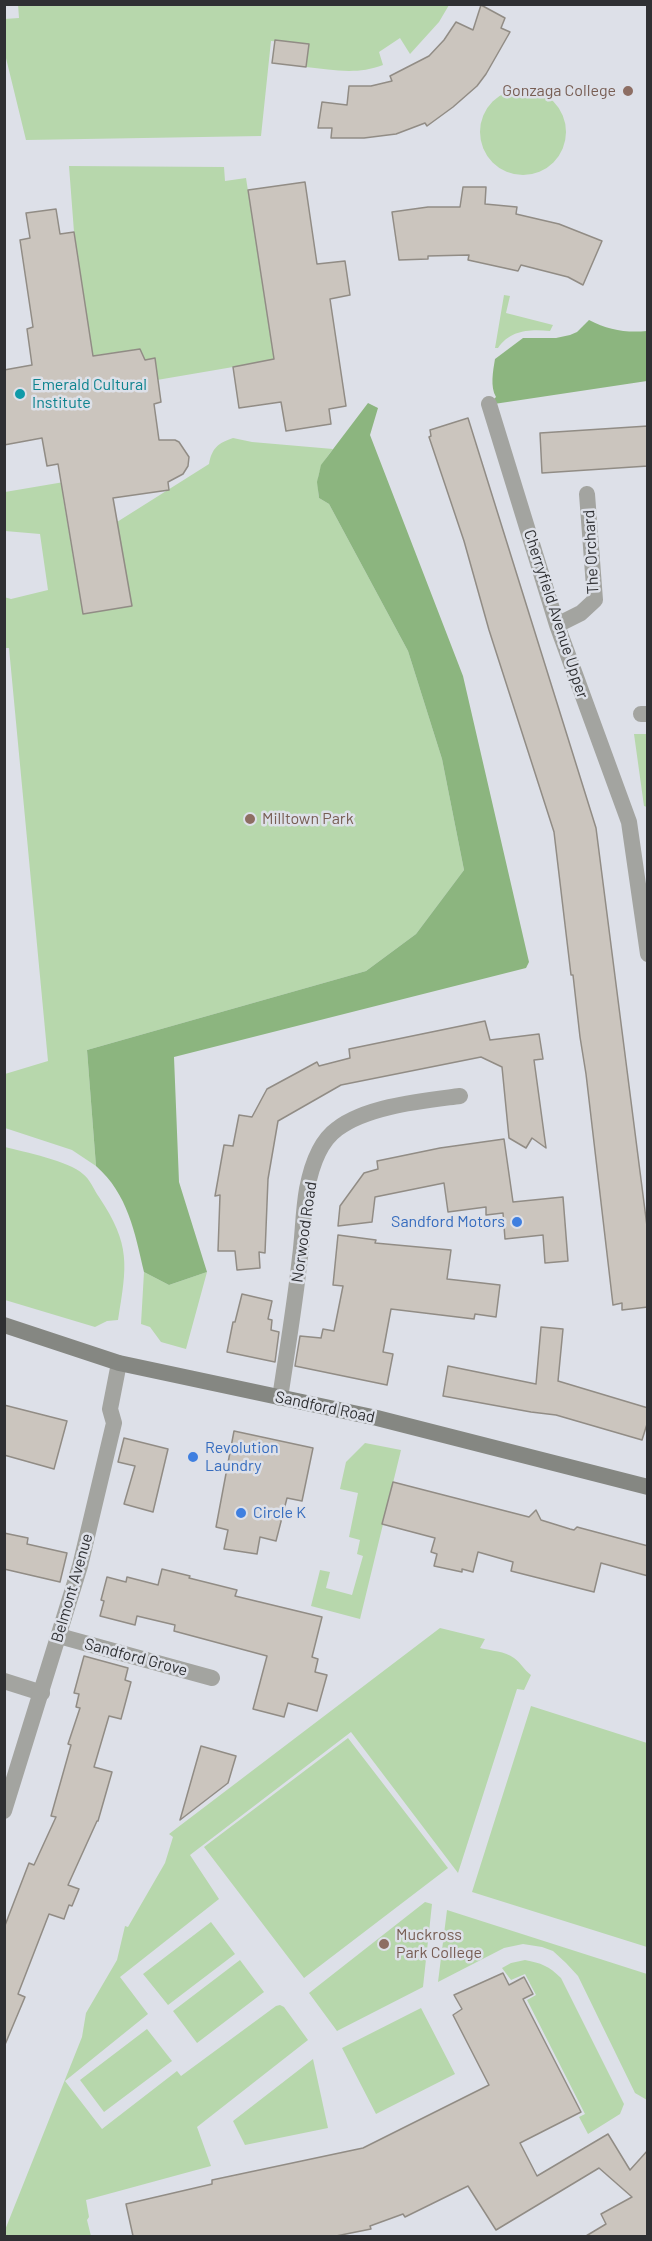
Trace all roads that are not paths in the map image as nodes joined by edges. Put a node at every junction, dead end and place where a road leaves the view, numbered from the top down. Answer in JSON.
{"nodes":[{"id":1,"x":489,"y":405,"type":"dead end"},
{"id":2,"x":588,"y":494,"type":"dead end"},
{"id":3,"x":557,"y":625,"type":"junction"},
{"id":4,"x":648,"y":954,"type":"edge"},
{"id":5,"x":460,"y":1096,"type":"dead end"},
{"id":6,"x":4,"y":1324,"type":"edge"},
{"id":7,"x":119,"y":1363,"type":"junction"},
{"id":8,"x":280,"y":1398,"type":"junction"},
{"id":9,"x":648,"y":1486,"type":"edge"},
{"id":10,"x":59,"y":1636,"type":"junction"},
{"id":11,"x":212,"y":1678,"type":"dead end"},
{"id":12,"x":4,"y":1681,"type":"edge"},
{"id":13,"x":42,"y":1694,"type":"junction"},
{"id":14,"x":4,"y":1811,"type":"edge"}],
"edges":[{"from":1,"to":3,"type":"street","name":"Cherryfield Avenue Upper"},
{"from":2,"to":3,"type":"street","name":"The Orchard"},
{"from":3,"to":4,"type":"street","name":"Cherryfield Avenue Upper"},
{"from":5,"to":8,"type":"street","name":"Norwood Road"},
{"from":6,"to":7,"type":"main road","name":"Sandford Road"},
{"from":7,"to":8,"type":"main road","name":"Sandford Road"},
{"from":7,"to":10,"type":"street","name":"Belmont Avenue"},
{"from":8,"to":9,"type":"main road","name":"Sandford Road"},
{"from":10,"to":11,"type":"street","name":"Sandford Grove"},
{"from":10,"to":13,"type":"street","name":"Belmont Avenue"},
{"from":12,"to":13,"type":"street"},
{"from":13,"to":14,"type":"street","name":"Belmont Avenue"}]}
